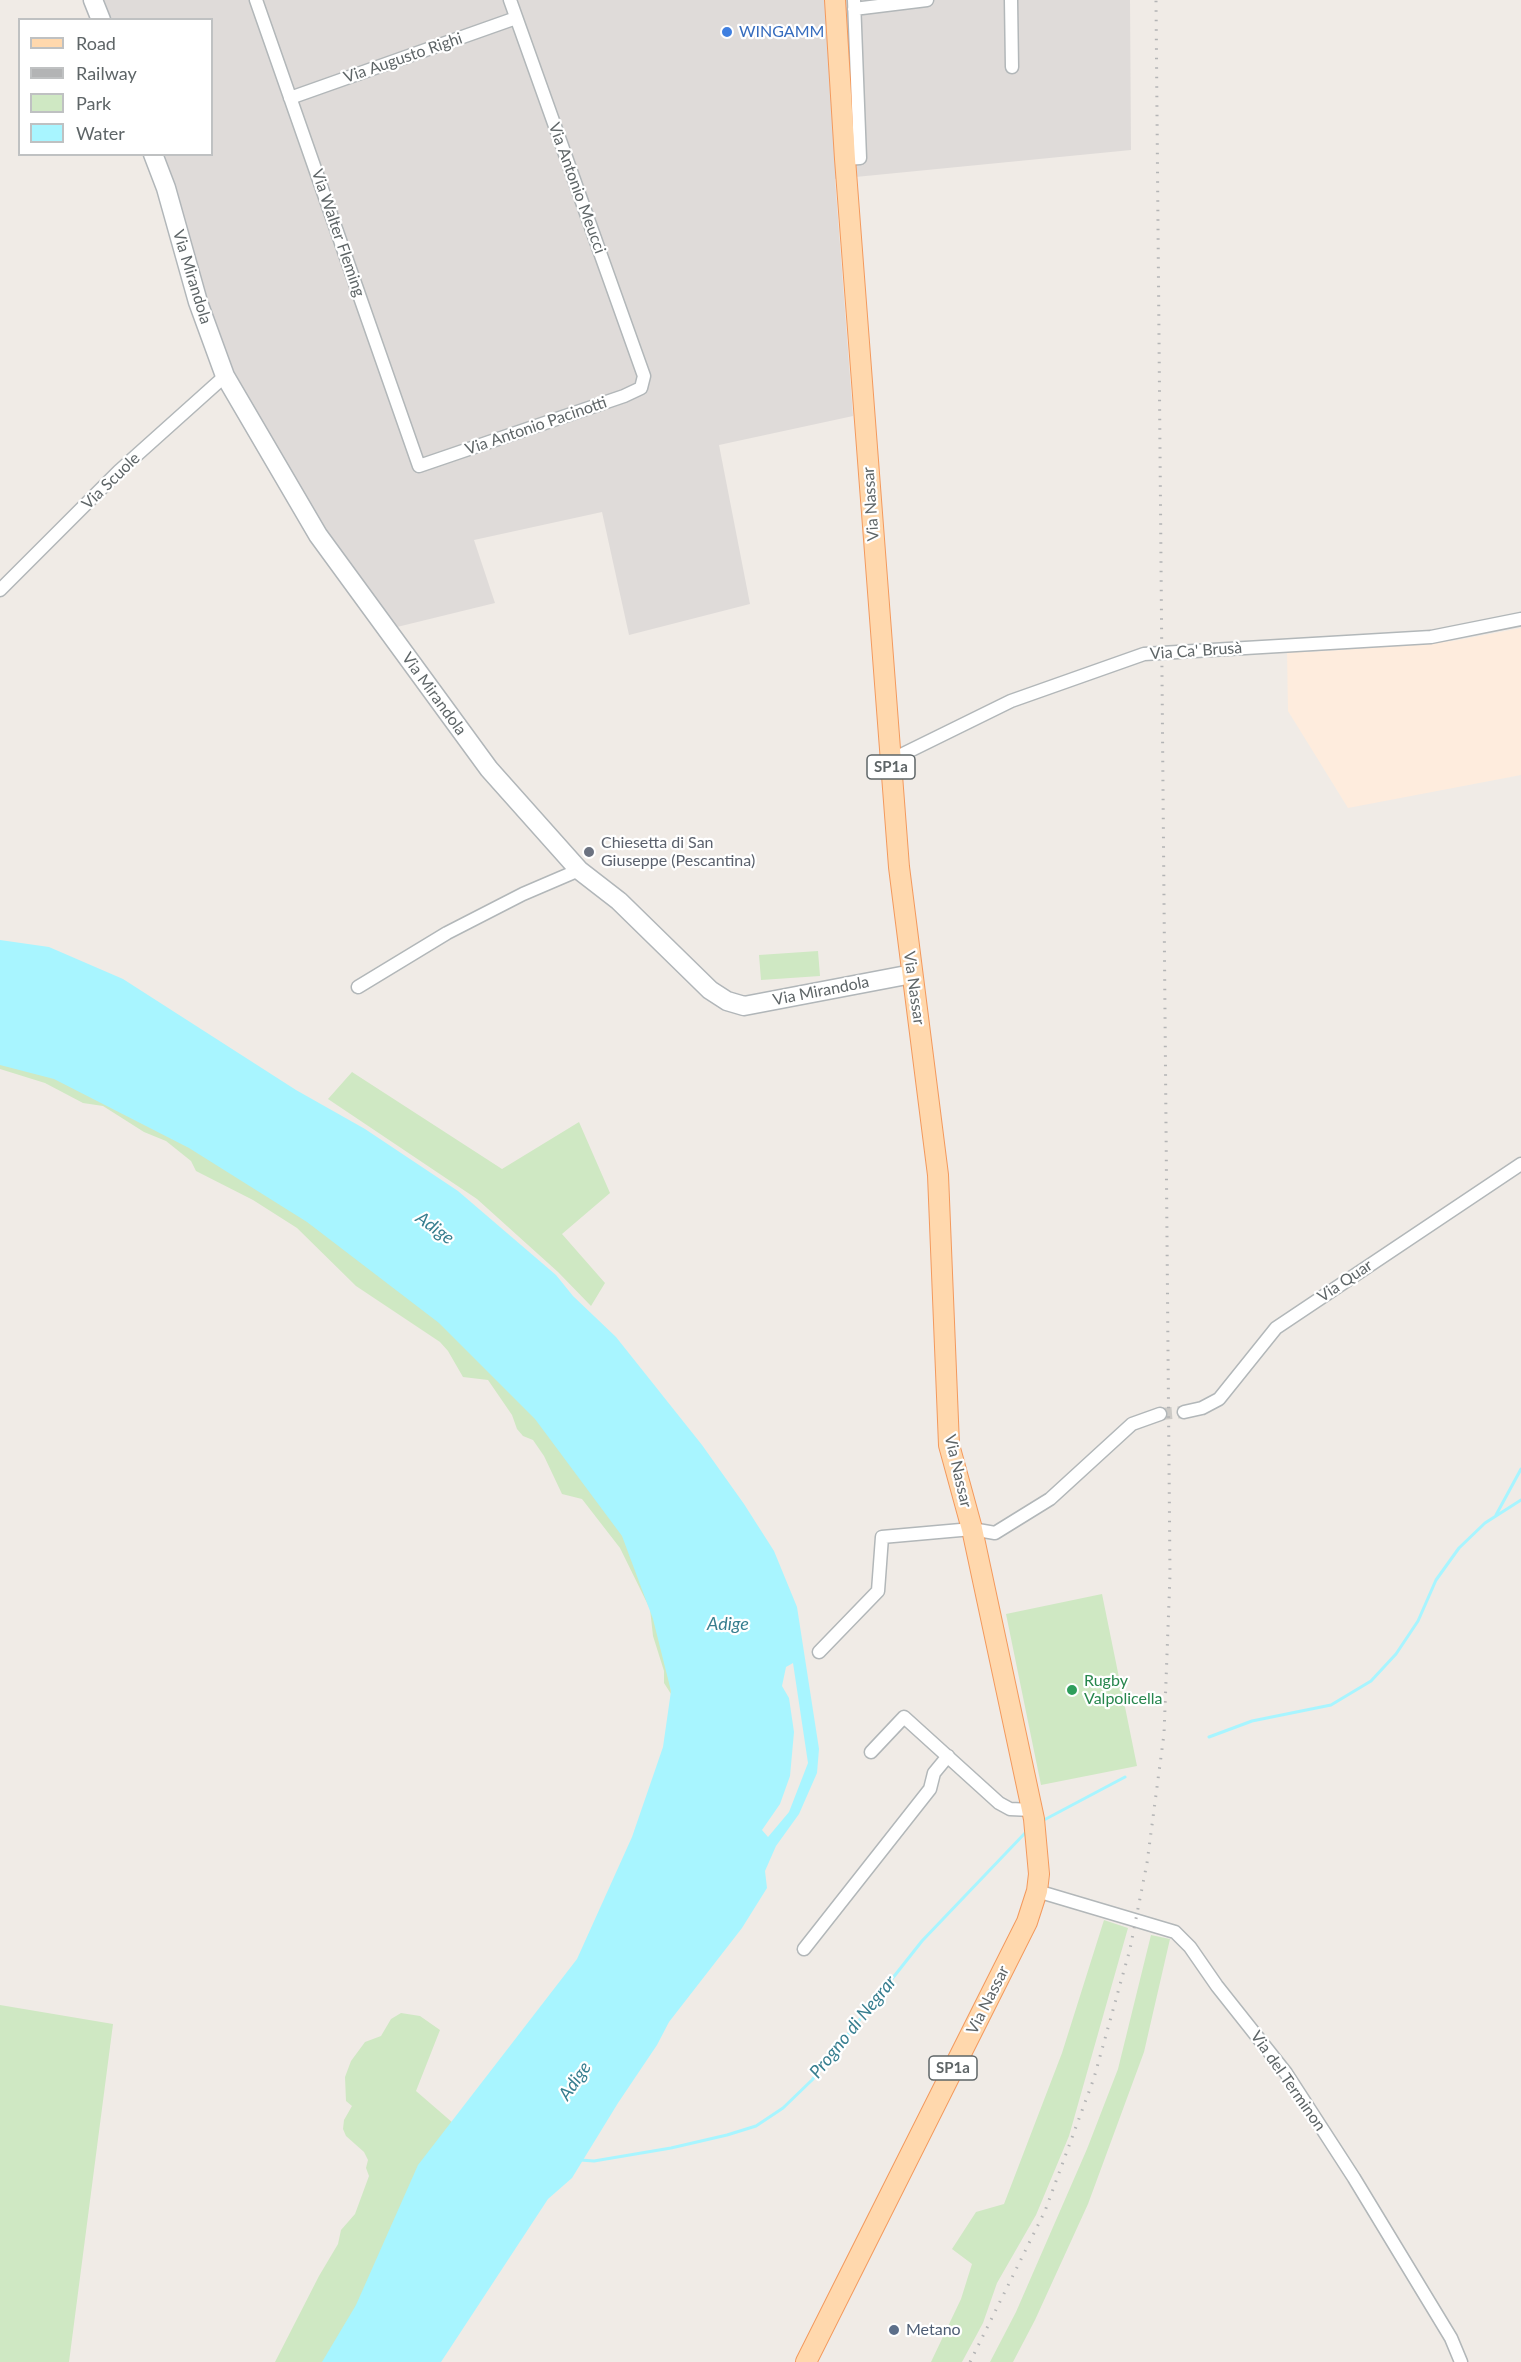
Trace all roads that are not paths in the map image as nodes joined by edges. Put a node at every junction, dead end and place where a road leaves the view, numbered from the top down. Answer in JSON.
{"nodes":[{"id":1,"x":93,"y":0,"type":"edge"},
{"id":2,"x":256,"y":0,"type":"edge"},
{"id":3,"x":510,"y":0,"type":"edge"},
{"id":4,"x":836,"y":0,"type":"edge"},
{"id":5,"x":927,"y":0,"type":"edge"},
{"id":6,"x":1011,"y":0,"type":"edge"},
{"id":7,"x":854,"y":4,"type":"edge"},
{"id":8,"x":100,"y":18,"type":"edge"},
{"id":9,"x":516,"y":18,"type":"junction"},
{"id":10,"x":1012,"y":67,"type":"dead end"},
{"id":11,"x":290,"y":98,"type":"junction"},
{"id":12,"x":154,"y":156,"type":"edge"},
{"id":13,"x":845,"y":159,"type":"junction"},
{"id":14,"x":225,"y":376,"type":"junction"},
{"id":15,"x":644,"y":376,"type":"joint"},
{"id":16,"x":419,"y":466,"type":"joint"},
{"id":17,"x":0,"y":590,"type":"edge"},
{"id":18,"x":1521,"y":619,"type":"edge"},
{"id":19,"x":891,"y":760,"type":"junction"},
{"id":20,"x":579,"y":870,"type":"junction"},
{"id":21,"x":912,"y":974,"type":"junction"},
{"id":22,"x":358,"y":987,"type":"dead end"},
{"id":23,"x":1521,"y":1164,"type":"edge"},
{"id":24,"x":1184,"y":1412,"type":"tunnel mouth"},
{"id":25,"x":1160,"y":1414,"type":"tunnel mouth"},
{"id":26,"x":972,"y":1529,"type":"junction"},
{"id":27,"x":819,"y":1652,"type":"dead end"},
{"id":28,"x":871,"y":1752,"type":"dead end"},
{"id":29,"x":948,"y":1756,"type":"junction"},
{"id":30,"x":1033,"y":1815,"type":"junction"},
{"id":31,"x":1037,"y":1891,"type":"junction"},
{"id":32,"x":804,"y":1949,"type":"dead end"},
{"id":33,"x":806,"y":2362,"type":"edge"},
{"id":34,"x":1461,"y":2362,"type":"edge"}],
"edges":[{"from":1,"to":8,"type":"street"},
{"from":2,"to":11,"type":"street","name":"Via Walter Fleming"},
{"from":3,"to":9,"type":"street","name":"Via Antonio Meucci"},
{"from":4,"to":13,"type":"main road","name":"Via Nassar","number":"SP1a"},
{"from":5,"to":7,"type":"street"},
{"from":6,"to":10,"type":"street"},
{"from":7,"to":13,"type":"street"},
{"from":9,"to":11,"type":"street","name":"Via Augusto Righi"},
{"from":9,"to":15,"type":"street","name":"Via Antonio Meucci"},
{"from":11,"to":16,"type":"street","name":"Via Walter Fleming"},
{"from":12,"to":14,"type":"street","name":"Via Mirandola"},
{"from":13,"to":19,"type":"main road","name":"Via Nassar","number":"SP1a"},
{"from":14,"to":17,"type":"street","name":"Via Scuole"},
{"from":14,"to":20,"type":"street","name":"Via Mirandola"},
{"from":15,"to":16,"type":"street","name":"Via Antonio Pacinotti"},
{"from":18,"to":19,"type":"street","name":"Via Ca' Brusà"},
{"from":19,"to":21,"type":"main road","name":"Via Nassar","number":"SP1a"},
{"from":20,"to":21,"type":"street","name":"Via Mirandola"},
{"from":20,"to":22,"type":"street"},
{"from":21,"to":26,"type":"main road","name":"Via Nassar","number":"SP1a"},
{"from":23,"to":24,"type":"street","name":"Via Quar"},
{"from":25,"to":26,"type":"street"},
{"from":26,"to":27,"type":"street"},
{"from":26,"to":30,"type":"main road","name":"Via Nassar","number":"SP1a"},
{"from":28,"to":29,"type":"street"},
{"from":29,"to":30,"type":"street"},
{"from":29,"to":32,"type":"street"},
{"from":30,"to":31,"type":"main road","name":"Via Nassar","number":"SP1a"},
{"from":31,"to":33,"type":"main road","name":"Via Nassar","number":"SP1a"},
{"from":31,"to":34,"type":"street","name":"Via del Terminon"}]}
